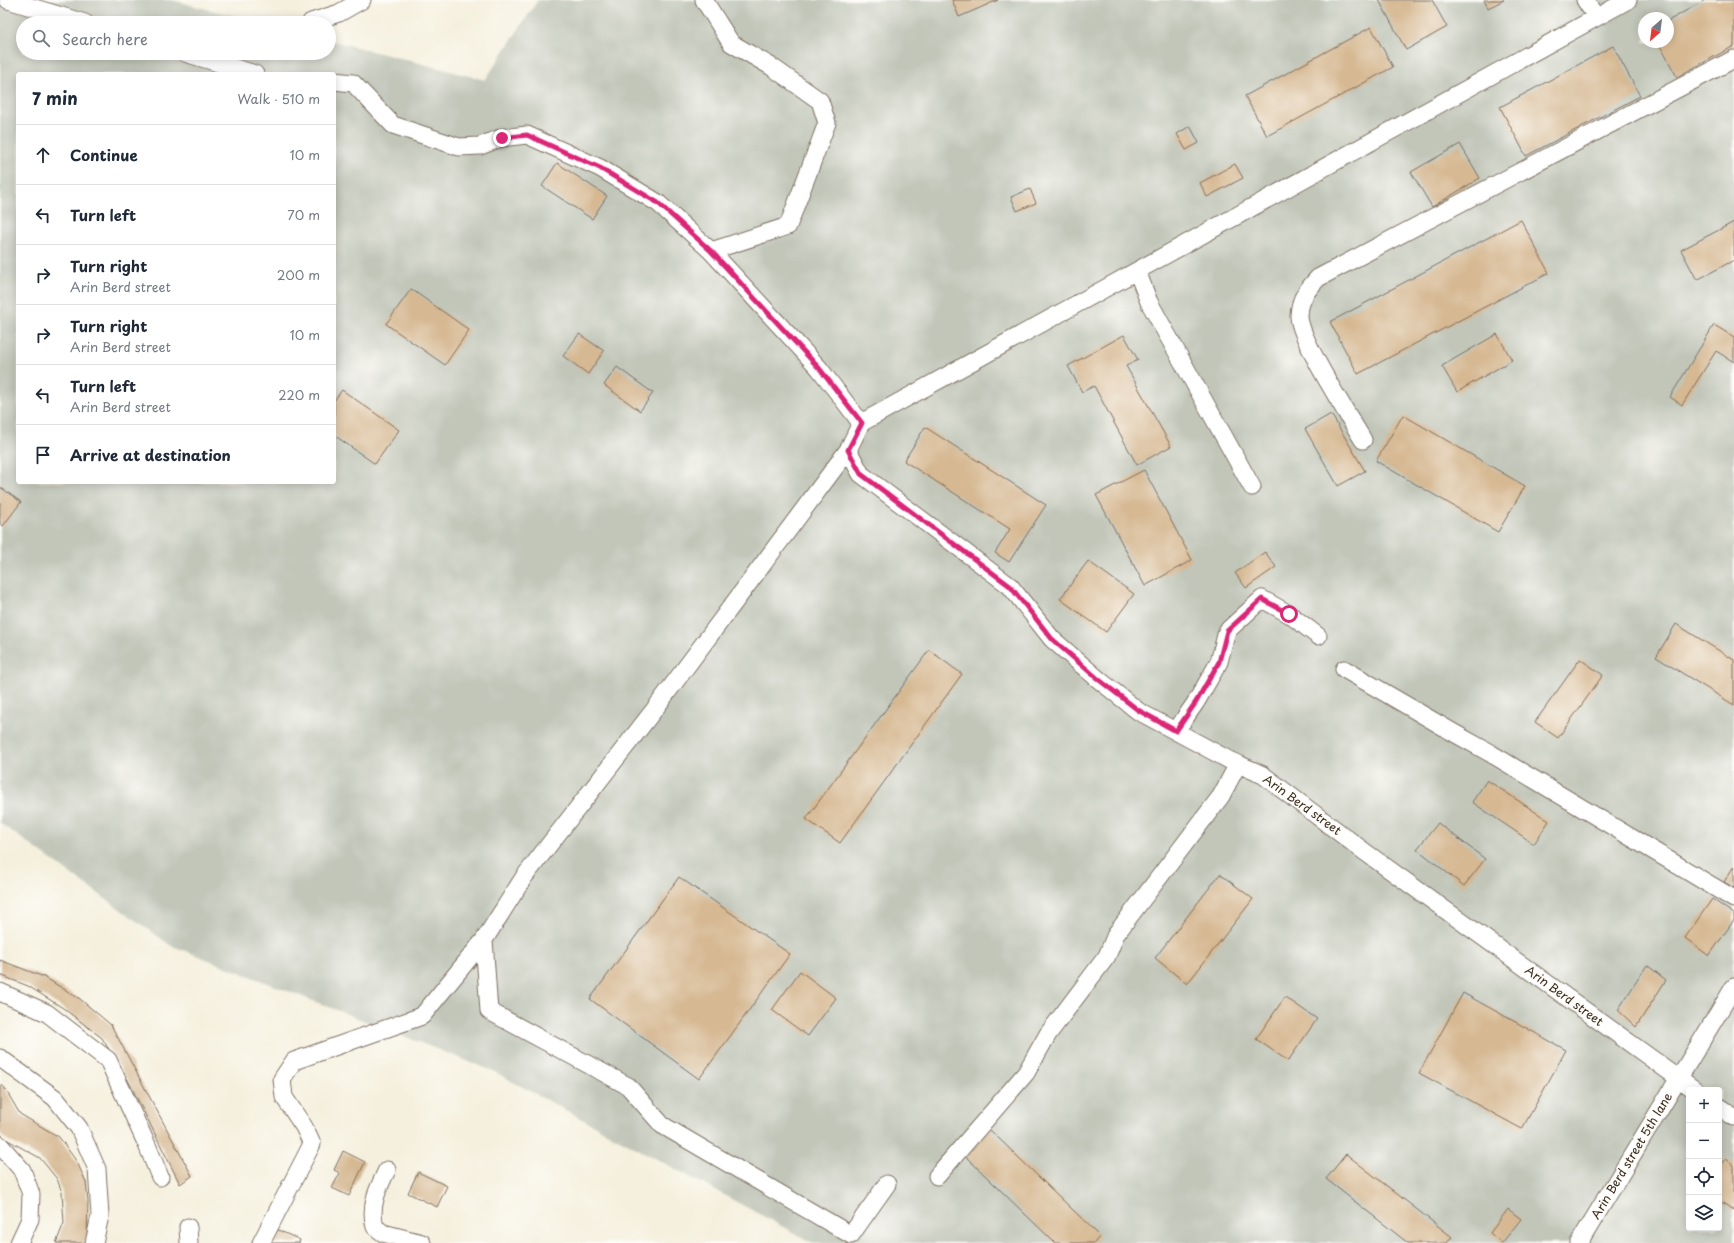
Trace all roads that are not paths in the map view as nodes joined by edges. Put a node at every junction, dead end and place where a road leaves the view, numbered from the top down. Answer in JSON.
{"nodes":[{"id":1,"x":8,"y":0,"type":"edge"},
{"id":2,"x":362,"y":0,"type":"edge"},
{"id":3,"x":704,"y":0,"type":"edge"},
{"id":4,"x":1585,"y":0,"type":"edge"},
{"id":5,"x":1628,"y":0,"type":"edge"},
{"id":6,"x":62,"y":16,"type":"edge"},
{"id":7,"x":330,"y":16,"type":"edge"},
{"id":8,"x":1596,"y":17,"type":"junction"},
{"id":9,"x":1734,"y":59,"type":"edge"},
{"id":10,"x":208,"y":60,"type":"edge"},
{"id":11,"x":248,"y":72,"type":"edge"},
{"id":12,"x":336,"y":81,"type":"edge"},
{"id":13,"x":711,"y":251,"type":"junction"},
{"id":14,"x":1137,"y":271,"type":"junction"},
{"id":15,"x":862,"y":423,"type":"junction"},
{"id":16,"x":1363,"y":440,"type":"dead end"},
{"id":17,"x":848,"y":450,"type":"junction"},
{"id":18,"x":1252,"y":487,"type":"dead end"},
{"id":19,"x":1318,"y":636,"type":"dead end"},
{"id":20,"x":1344,"y":669,"type":"dead end"},
{"id":21,"x":1176,"y":731,"type":"junction"},
{"id":22,"x":1238,"y":764,"type":"junction"},
{"id":23,"x":1734,"y":899,"type":"edge"},
{"id":24,"x":484,"y":940,"type":"junction"},
{"id":25,"x":1734,"y":987,"type":"edge"},
{"id":26,"x":0,"y":992,"type":"edge"},
{"id":27,"x":0,"y":1058,"type":"edge"},
{"id":28,"x":1679,"y":1078,"type":"junction"},
{"id":29,"x":1692,"y":1087,"type":"edge"},
{"id":30,"x":1722,"y":1109,"type":"edge"},
{"id":31,"x":1734,"y":1117,"type":"edge"},
{"id":32,"x":0,"y":1145,"type":"edge"},
{"id":33,"x":387,"y":1170,"type":"dead end"},
{"id":34,"x":937,"y":1176,"type":"dead end"},
{"id":35,"x":160,"y":1177,"type":"dead end"},
{"id":36,"x":888,"y":1184,"type":"dead end"},
{"id":37,"x":19,"y":1243,"type":"edge"},
{"id":38,"x":94,"y":1243,"type":"edge"},
{"id":39,"x":261,"y":1243,"type":"edge"},
{"id":40,"x":422,"y":1243,"type":"edge"},
{"id":41,"x":1579,"y":1243,"type":"edge"}],
"edges":[{"from":1,"to":6,"type":"street"},
{"from":2,"to":7,"type":"street"},
{"from":3,"to":13,"type":"street"},
{"from":4,"to":8,"type":"street"},
{"from":5,"to":8,"type":"street"},
{"from":8,"to":14,"type":"street"},
{"from":9,"to":16,"type":"street"},
{"from":10,"to":11,"type":"street"},
{"from":12,"to":13,"type":"street"},
{"from":13,"to":15,"type":"street"},
{"from":14,"to":15,"type":"street"},
{"from":14,"to":18,"type":"street"},
{"from":15,"to":17,"type":"street"},
{"from":17,"to":21,"type":"street","name":"Arin Berd street"},
{"from":17,"to":24,"type":"street"},
{"from":19,"to":21,"type":"street"},
{"from":20,"to":23,"type":"street"},
{"from":21,"to":22,"type":"street","name":"Arin Berd street"},
{"from":22,"to":28,"type":"street","name":"Arin Berd street"},
{"from":22,"to":34,"type":"street"},
{"from":24,"to":36,"type":"street"},
{"from":24,"to":39,"type":"street"},
{"from":25,"to":28,"type":"street","name":"Arin Berd street 5th lane"},
{"from":26,"to":35,"type":"street"},
{"from":27,"to":38,"type":"street"},
{"from":28,"to":29,"type":"street","name":"Arin Berd street"},
{"from":28,"to":41,"type":"street","name":"Arin Berd street 5th lane"},
{"from":30,"to":31,"type":"street"},
{"from":32,"to":37,"type":"street"},
{"from":33,"to":40,"type":"street"}]}
